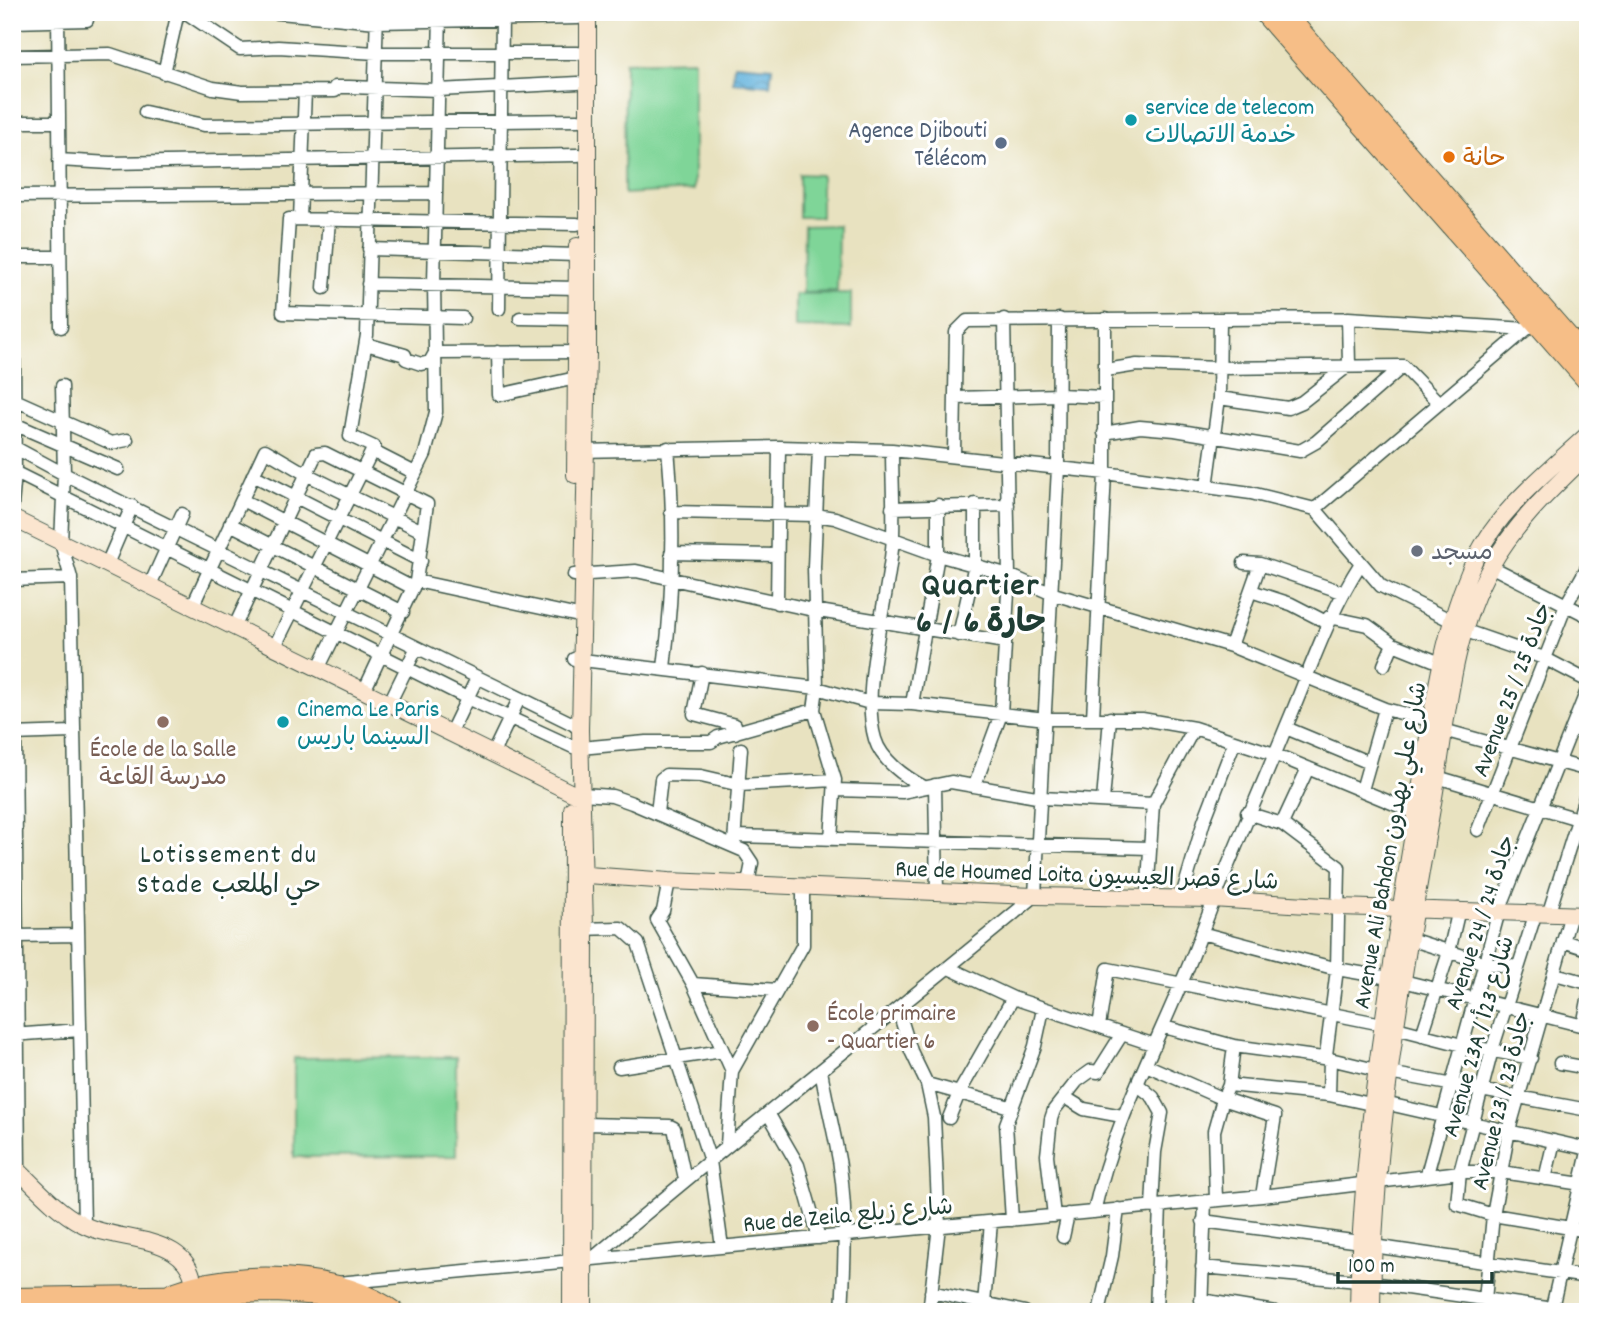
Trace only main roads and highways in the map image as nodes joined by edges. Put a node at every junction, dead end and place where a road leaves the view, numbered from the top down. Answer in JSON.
{"nodes":[{"id":1,"x":1262,"y":12,"type":"edge"},
{"id":2,"x":1285,"y":12,"type":"edge"},
{"id":3,"x":1588,"y":358,"type":"edge"},
{"id":4,"x":1588,"y":383,"type":"edge"},
{"id":5,"x":195,"y":1290,"type":"junction"},
{"id":6,"x":12,"y":1297,"type":"edge"},
{"id":7,"x":368,"y":1312,"type":"edge"},
{"id":8,"x":396,"y":1312,"type":"edge"}],
"edges":[{"from":1,"to":4,"type":"main road"},
{"from":2,"to":3,"type":"main road"},
{"from":5,"to":6,"type":"main road"},
{"from":5,"to":7,"type":"main road"},
{"from":5,"to":8,"type":"main road"}]}
